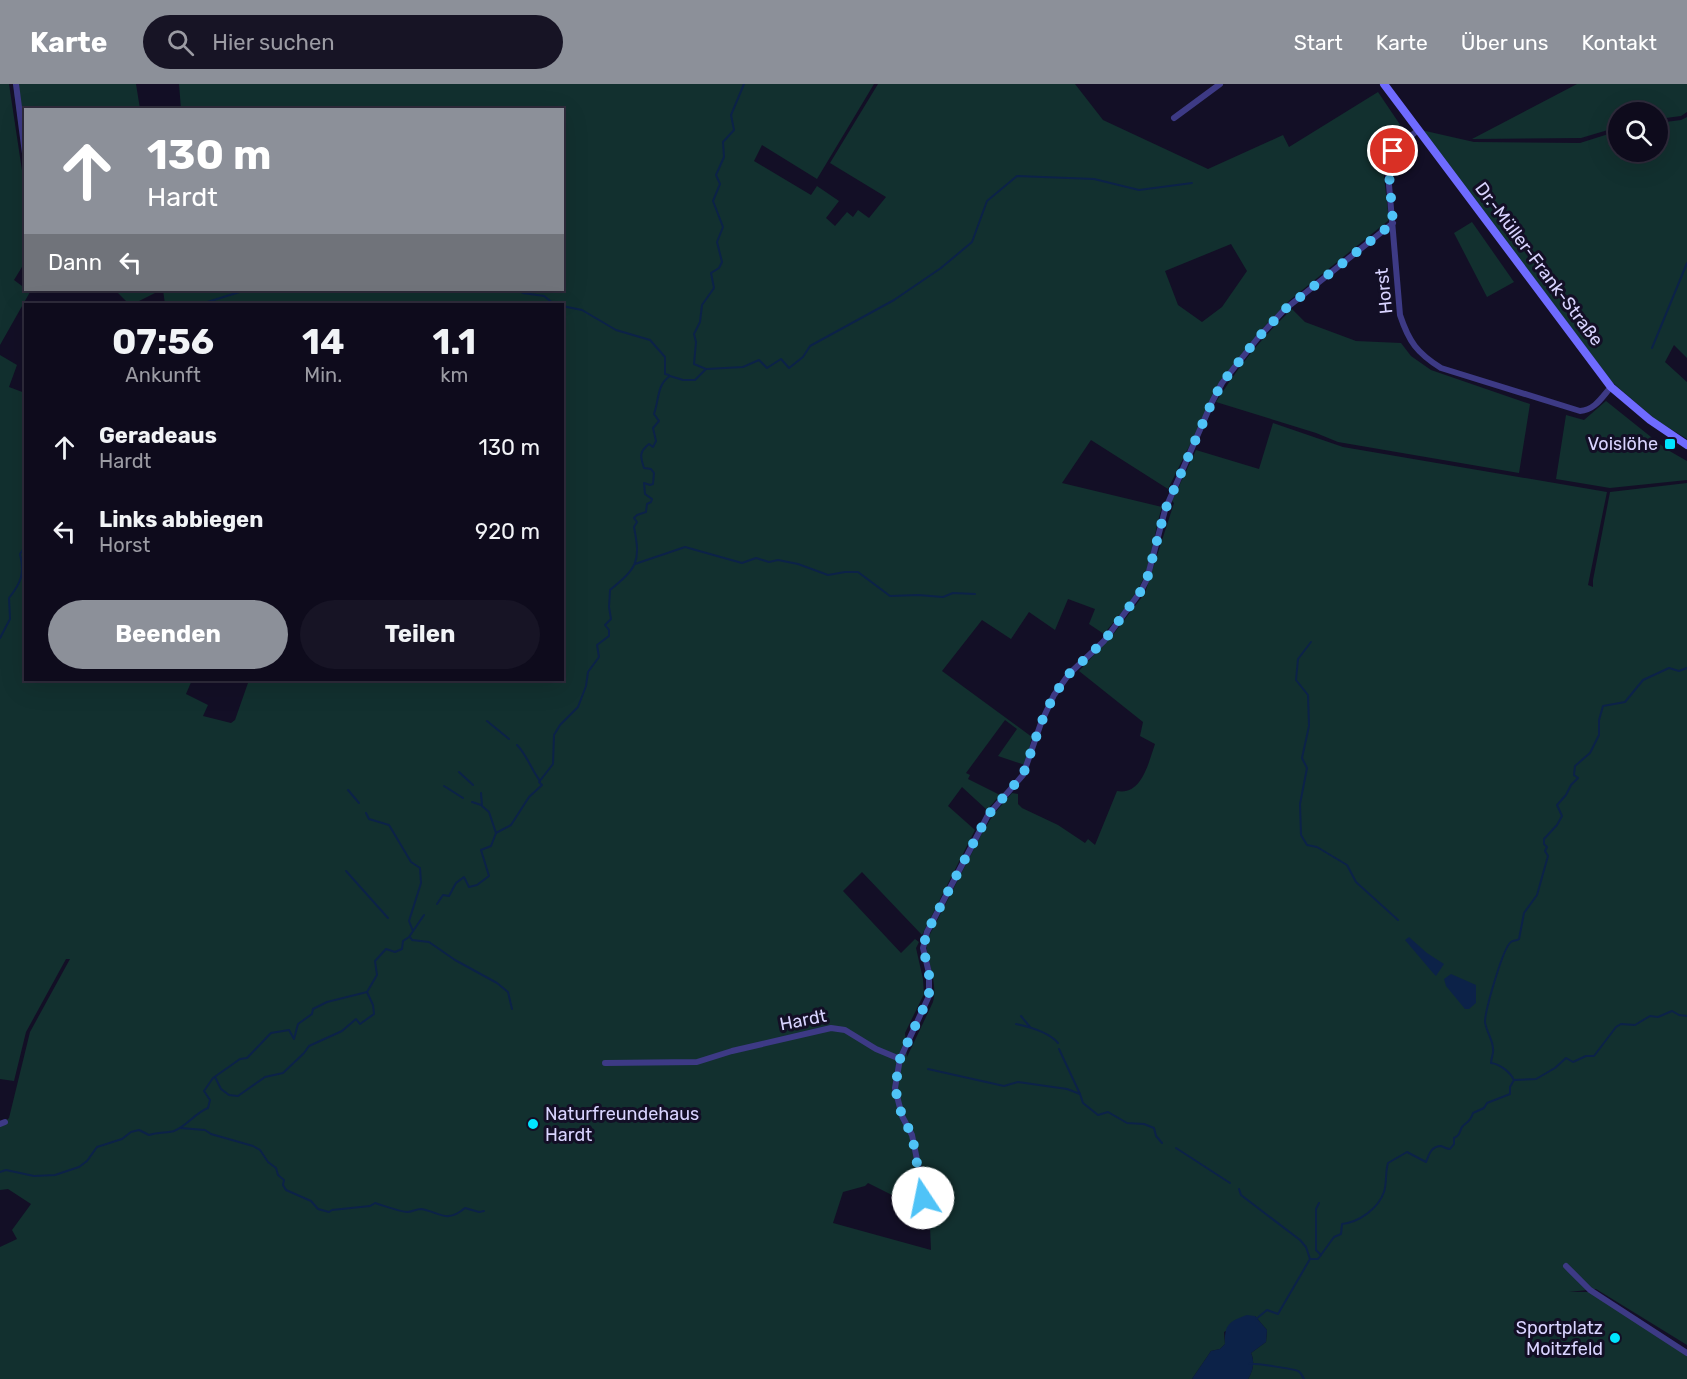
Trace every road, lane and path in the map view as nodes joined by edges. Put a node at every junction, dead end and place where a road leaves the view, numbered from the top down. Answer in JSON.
{"nodes":[{"id":1,"x":16,"y":84,"type":"edge"},
{"id":2,"x":1220,"y":84,"type":"edge"},
{"id":3,"x":1384,"y":84,"type":"edge"},
{"id":4,"x":1174,"y":118,"type":"dead end"},
{"id":5,"x":1418,"y":130,"type":"junction"},
{"id":6,"x":24,"y":146,"type":"edge"},
{"id":7,"x":1393,"y":223,"type":"junction"},
{"id":8,"x":1611,"y":387,"type":"junction"},
{"id":9,"x":1687,"y":445,"type":"edge"},
{"id":10,"x":900,"y":1059,"type":"junction"},
{"id":11,"x":605,"y":1063,"type":"dead end"},
{"id":12,"x":926,"y":1204,"type":"dead end"},
{"id":13,"x":1566,"y":1266,"type":"dead end"},
{"id":14,"x":1687,"y":1353,"type":"edge"}],
"edges":[{"from":1,"to":6,"type":"street"},
{"from":2,"to":4,"type":"street"},
{"from":3,"to":5,"type":"main road","name":"Dr.-Müller-Frank-Straße"},
{"from":5,"to":7,"type":"street","name":"Horst"},
{"from":5,"to":8,"type":"main road","name":"Dr.-Müller-Frank-Straße"},
{"from":7,"to":8,"type":"street","name":"Horst"},
{"from":7,"to":10,"type":"street"},
{"from":8,"to":9,"type":"main road","name":"Dr.-Müller-Frank-Straße"},
{"from":10,"to":11,"type":"street","name":"Hardt"},
{"from":10,"to":12,"type":"street"},
{"from":13,"to":14,"type":"street"}]}
